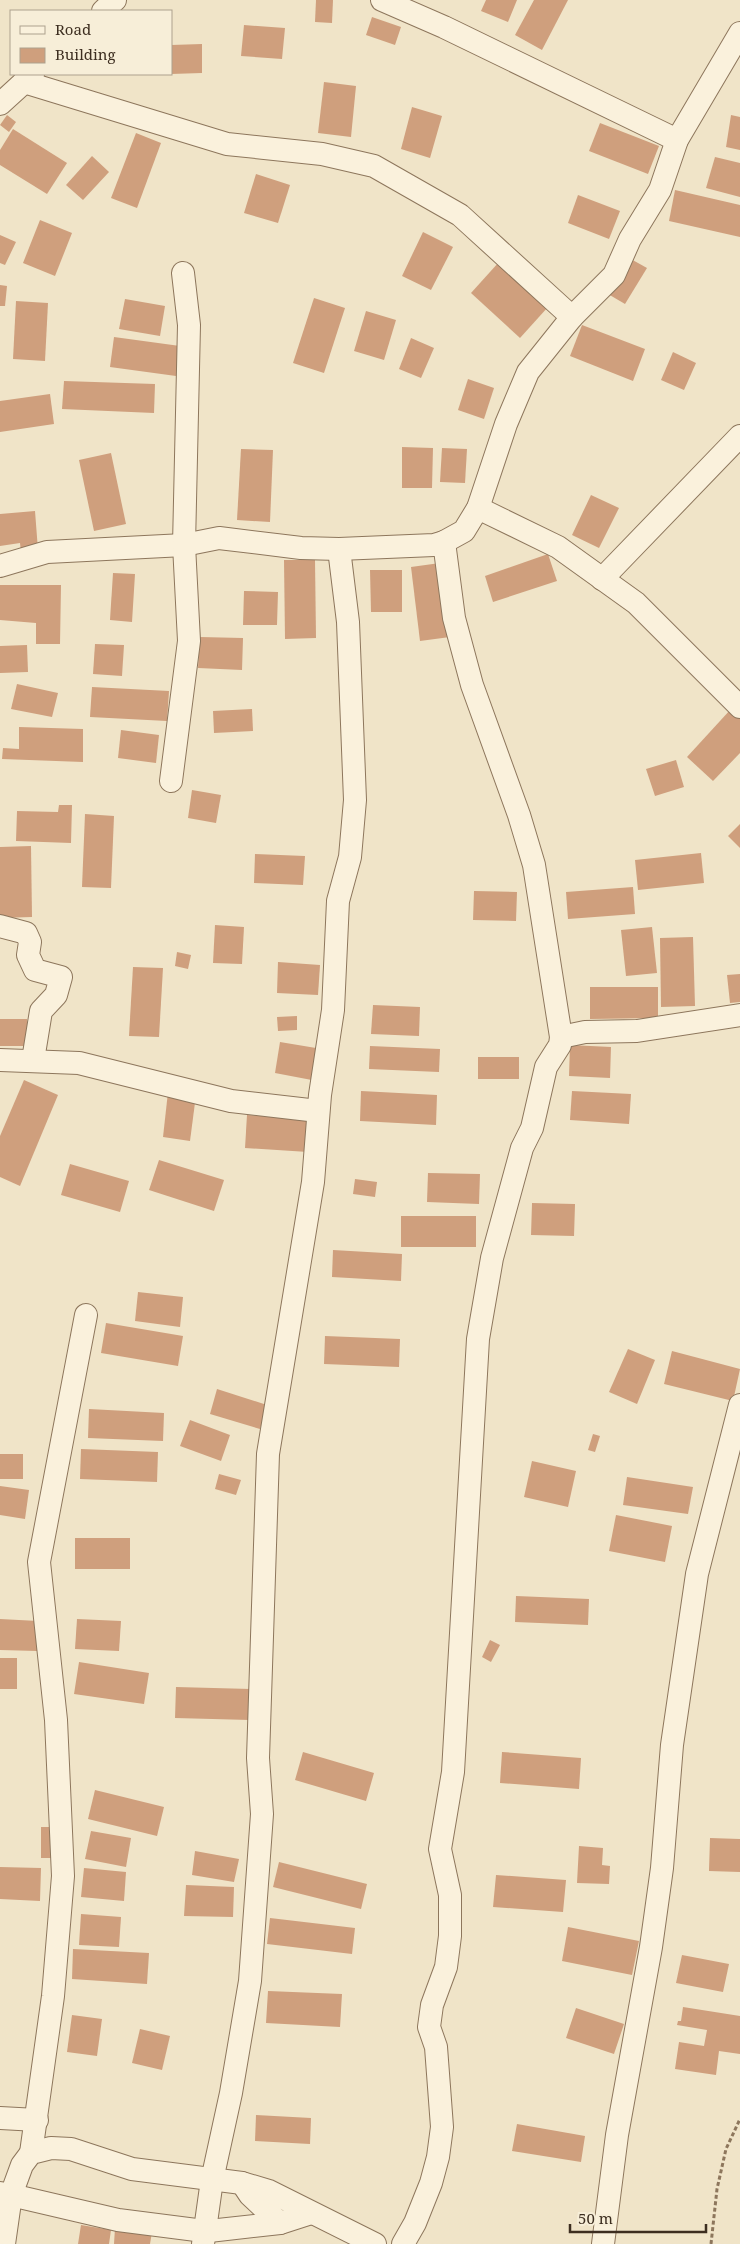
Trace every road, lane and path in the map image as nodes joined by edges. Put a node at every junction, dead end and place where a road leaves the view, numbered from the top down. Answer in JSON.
{"nodes":[{"id":1,"x":115,"y":0,"type":"edge"},
{"id":2,"x":382,"y":0,"type":"edge"},
{"id":3,"x":103,"y":10,"type":"edge"},
{"id":4,"x":740,"y":33,"type":"edge"},
{"id":5,"x":28,"y":78,"type":"edge"},
{"id":6,"x":0,"y":104,"type":"edge"},
{"id":7,"x":678,"y":140,"type":"junction"},
{"id":8,"x":183,"y":273,"type":"dead end"},
{"id":9,"x":572,"y":317,"type":"junction"},
{"id":10,"x":740,"y":436,"type":"edge"},
{"id":11,"x":478,"y":508,"type":"junction"},
{"id":12,"x":444,"y":542,"type":"junction"},
{"id":13,"x":184,"y":545,"type":"junction"},
{"id":14,"x":339,"y":549,"type":"junction"},
{"id":15,"x":0,"y":566,"type":"edge"},
{"id":16,"x":602,"y":579,"type":"junction"},
{"id":17,"x":739,"y":704,"type":"edge"},
{"id":18,"x":171,"y":781,"type":"dead end"},
{"id":19,"x":0,"y":926,"type":"edge"},
{"id":20,"x":740,"y":1015,"type":"edge"},
{"id":21,"x":560,"y":1037,"type":"junction"},
{"id":22,"x":0,"y":1060,"type":"edge"},
{"id":23,"x":33,"y":1060,"type":"junction"},
{"id":24,"x":318,"y":1111,"type":"junction"},
{"id":25,"x":86,"y":1315,"type":"dead end"},
{"id":26,"x":740,"y":1405,"type":"edge"},
{"id":27,"x":0,"y":2118,"type":"edge"},
{"id":28,"x":740,"y":2119,"type":"edge"},
{"id":29,"x":37,"y":2120,"type":"junction"},
{"id":30,"x":32,"y":2153,"type":"junction"},
{"id":31,"x":212,"y":2180,"type":"junction"},
{"id":32,"x":242,"y":2183,"type":"junction"},
{"id":33,"x":6,"y":2194,"type":"edge"},
{"id":34,"x":311,"y":2213,"type":"junction"},
{"id":35,"x":280,"y":2222,"type":"junction"},
{"id":36,"x":206,"y":2235,"type":"edge"},
{"id":37,"x":4,"y":2244,"type":"edge"},
{"id":38,"x":375,"y":2244,"type":"edge"},
{"id":39,"x":403,"y":2244,"type":"edge"},
{"id":40,"x":603,"y":2244,"type":"edge"},
{"id":41,"x":711,"y":2244,"type":"edge"}],
"edges":[{"from":1,"to":3,"type":"street"},
{"from":2,"to":7,"type":"street"},
{"from":4,"to":7,"type":"street"},
{"from":5,"to":6,"type":"street"},
{"from":5,"to":9,"type":"street"},
{"from":7,"to":9,"type":"street"},
{"from":8,"to":13,"type":"street"},
{"from":9,"to":11,"type":"street"},
{"from":10,"to":16,"type":"street"},
{"from":11,"to":12,"type":"street"},
{"from":11,"to":16,"type":"street"},
{"from":12,"to":14,"type":"street"},
{"from":12,"to":21,"type":"street"},
{"from":13,"to":14,"type":"street"},
{"from":13,"to":15,"type":"street"},
{"from":13,"to":18,"type":"street"},
{"from":14,"to":24,"type":"street"},
{"from":16,"to":17,"type":"street"},
{"from":19,"to":23,"type":"street"},
{"from":20,"to":21,"type":"street"},
{"from":21,"to":39,"type":"street"},
{"from":22,"to":23,"type":"street"},
{"from":23,"to":24,"type":"street"},
{"from":24,"to":31,"type":"street"},
{"from":25,"to":29,"type":"street"},
{"from":26,"to":40,"type":"street"},
{"from":27,"to":29,"type":"street"},
{"from":28,"to":41,"type":"path"},
{"from":29,"to":30,"type":"street"},
{"from":30,"to":31,"type":"street"},
{"from":30,"to":33,"type":"street"},
{"from":31,"to":32,"type":"street"},
{"from":31,"to":36,"type":"street"},
{"from":32,"to":34,"type":"street"},
{"from":32,"to":35,"type":"street"},
{"from":33,"to":36,"type":"street"},
{"from":33,"to":37,"type":"street"},
{"from":34,"to":35,"type":"street"},
{"from":34,"to":38,"type":"street"},
{"from":35,"to":36,"type":"street"}]}
